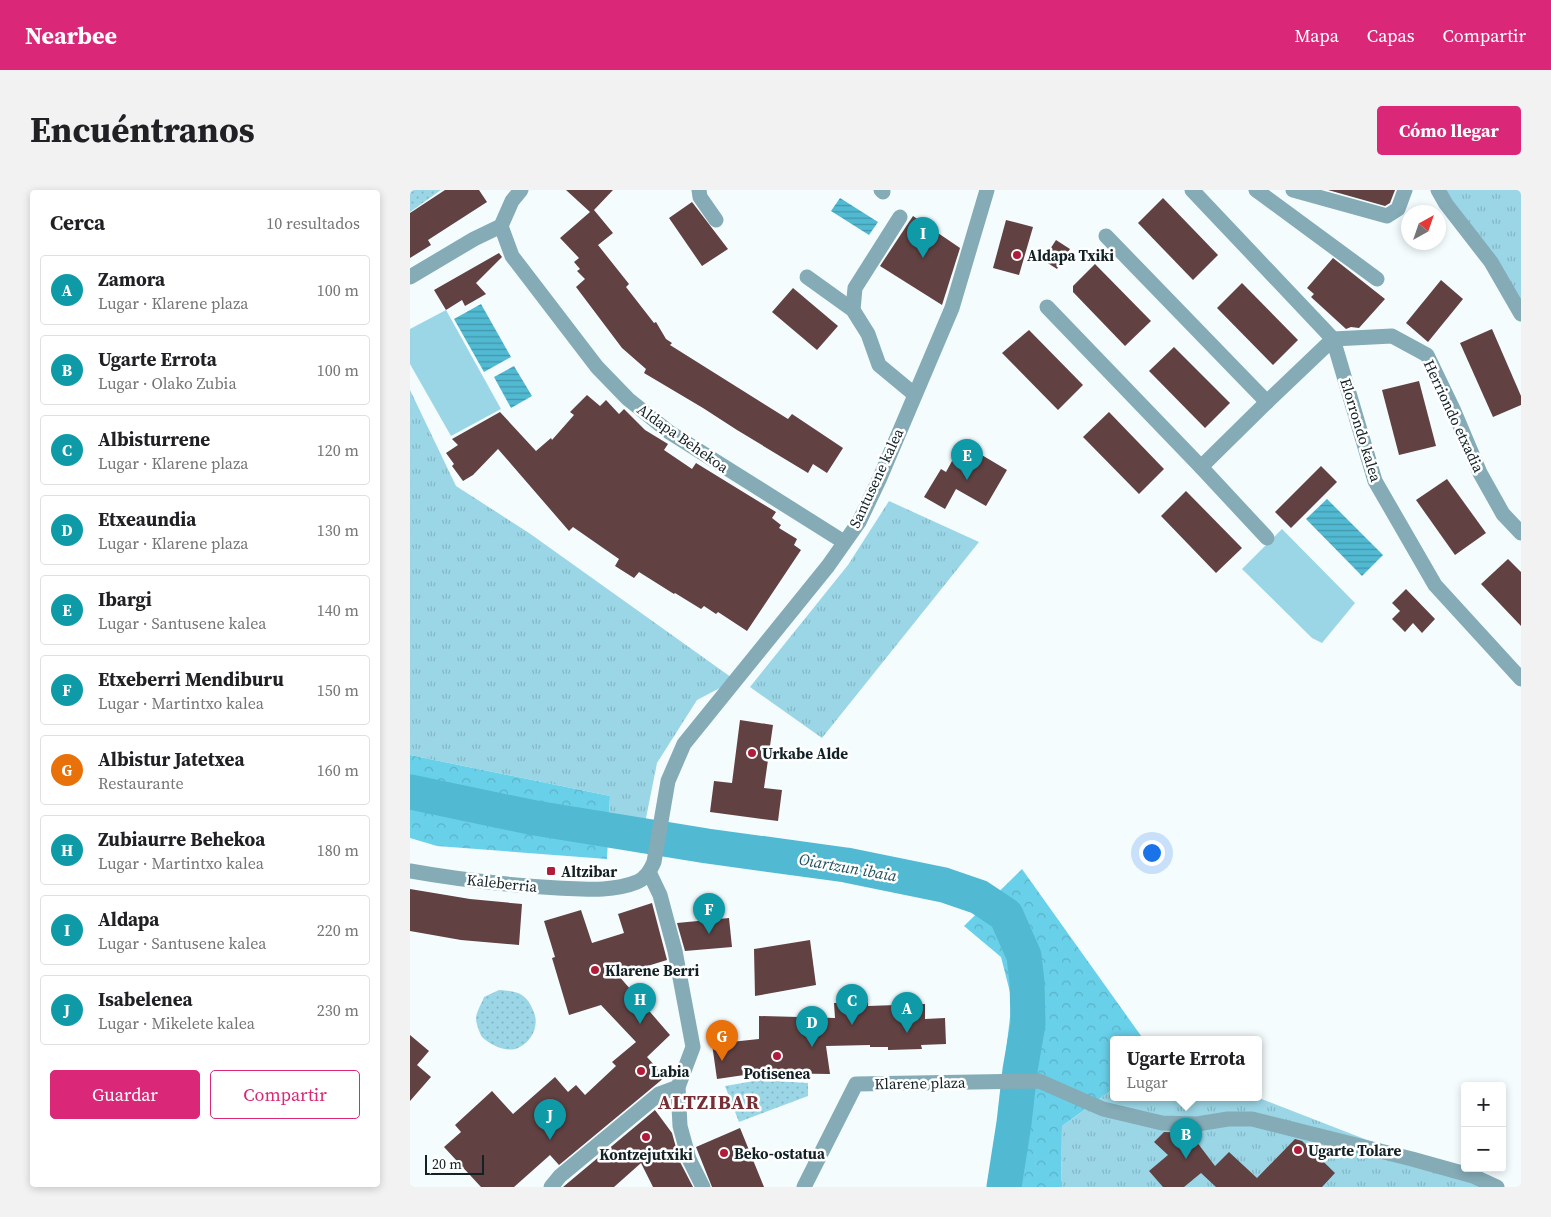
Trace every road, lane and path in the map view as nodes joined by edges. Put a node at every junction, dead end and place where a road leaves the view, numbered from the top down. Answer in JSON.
{"nodes":[{"id":1,"x":521,"y":190,"type":"edge"},
{"id":2,"x":699,"y":190,"type":"edge"},
{"id":3,"x":987,"y":190,"type":"edge"},
{"id":4,"x":1192,"y":190,"type":"edge"},
{"id":5,"x":1256,"y":190,"type":"edge"},
{"id":6,"x":1293,"y":190,"type":"edge"},
{"id":7,"x":1405,"y":190,"type":"edge"},
{"id":8,"x":1438,"y":190,"type":"edge"},
{"id":9,"x":900,"y":217,"type":"dead end"},
{"id":10,"x":716,"y":220,"type":"dead end"},
{"id":11,"x":501,"y":226,"type":"junction"},
{"id":12,"x":1106,"y":236,"type":"dead end"},
{"id":13,"x":410,"y":277,"type":"edge"},
{"id":14,"x":807,"y":277,"type":"dead end"},
{"id":15,"x":1377,"y":279,"type":"dead end"},
{"id":16,"x":1047,"y":307,"type":"dead end"},
{"id":17,"x":853,"y":310,"type":"junction"},
{"id":18,"x":1521,"y":314,"type":"edge"},
{"id":19,"x":1334,"y":339,"type":"junction"},
{"id":20,"x":914,"y":394,"type":"junction"},
{"id":21,"x":1267,"y":402,"type":"junction"},
{"id":22,"x":1201,"y":467,"type":"junction"},
{"id":23,"x":1521,"y":533,"type":"edge"},
{"id":24,"x":1268,"y":538,"type":"dead end"},
{"id":25,"x":844,"y":542,"type":"junction"},
{"id":26,"x":1521,"y":679,"type":"edge"},
{"id":27,"x":410,"y":871,"type":"edge"},
{"id":28,"x":650,"y":872,"type":"junction"},
{"id":29,"x":678,"y":1087,"type":"junction"},
{"id":30,"x":551,"y":1187,"type":"edge"},
{"id":31,"x":703,"y":1187,"type":"edge"},
{"id":32,"x":804,"y":1187,"type":"edge"},
{"id":33,"x":1497,"y":1187,"type":"edge"}],
"edges":[{"from":1,"to":11,"type":"street"},
{"from":2,"to":10,"type":"street"},
{"from":3,"to":20,"type":"street","name":"Santusene kalea"},
{"from":4,"to":19,"type":"street","name":"Elorrondo kalea"},
{"from":5,"to":15,"type":"street"},
{"from":6,"to":7,"type":"street"},
{"from":8,"to":18,"type":"street"},
{"from":9,"to":17,"type":"street"},
{"from":11,"to":13,"type":"street"},
{"from":11,"to":25,"type":"street","name":"Aldapa Behekoa"},
{"from":12,"to":21,"type":"street"},
{"from":14,"to":17,"type":"street"},
{"from":16,"to":22,"type":"street"},
{"from":17,"to":20,"type":"street"},
{"from":19,"to":21,"type":"street"},
{"from":19,"to":23,"type":"street","name":"Herriondo etxadia"},
{"from":19,"to":26,"type":"street","name":"Elorrondo kalea"},
{"from":20,"to":25,"type":"street","name":"Santusene kalea"},
{"from":21,"to":22,"type":"street"},
{"from":22,"to":24,"type":"street"},
{"from":25,"to":28,"type":"street","name":"Santusene kalea"},
{"from":27,"to":28,"type":"street","name":"Kaleberria"},
{"from":28,"to":29,"type":"street"},
{"from":29,"to":30,"type":"street"},
{"from":29,"to":31,"type":"street"},
{"from":32,"to":33,"type":"street","name":"Klarene plaza"}]}
